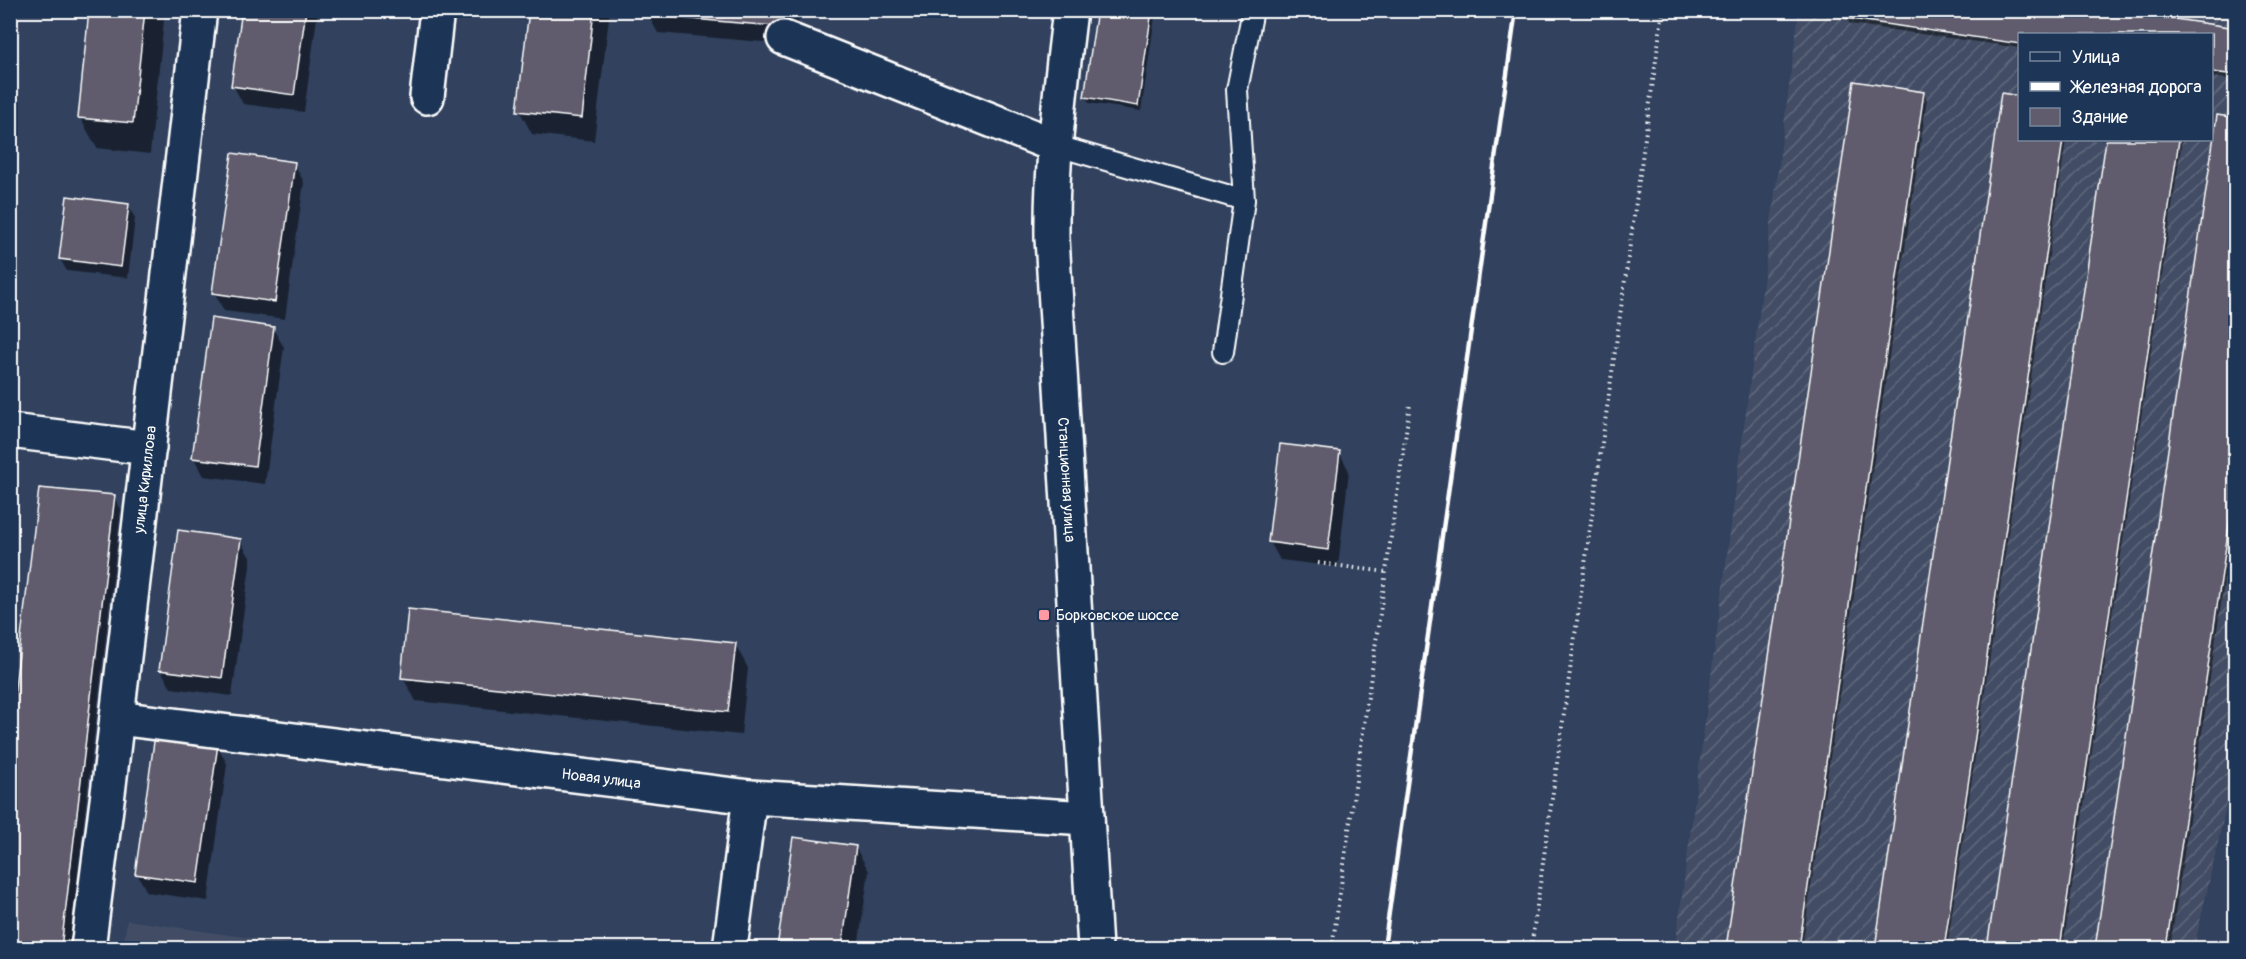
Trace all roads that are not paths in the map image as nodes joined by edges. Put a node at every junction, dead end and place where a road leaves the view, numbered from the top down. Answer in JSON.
{"nodes":[{"id":1,"x":200,"y":10,"type":"edge"},
{"id":2,"x":437,"y":10,"type":"edge"},
{"id":3,"x":1070,"y":10,"type":"edge"},
{"id":4,"x":1253,"y":10,"type":"edge"},
{"id":5,"x":784,"y":38,"type":"dead end"},
{"id":6,"x":427,"y":97,"type":"dead end"},
{"id":7,"x":1054,"y":145,"type":"junction"},
{"id":8,"x":1244,"y":200,"type":"junction"},
{"id":9,"x":1223,"y":352,"type":"dead end"},
{"id":10,"x":10,"y":431,"type":"edge"},
{"id":11,"x":149,"y":448,"type":"junction"},
{"id":12,"x":117,"y":718,"type":"junction"},
{"id":13,"x":750,"y":797,"type":"junction"},
{"id":14,"x":1087,"y":818,"type":"junction"},
{"id":15,"x":88,"y":948,"type":"edge"},
{"id":16,"x":730,"y":948,"type":"edge"},
{"id":17,"x":1095,"y":948,"type":"edge"}],
"edges":[{"from":1,"to":11,"type":"street","name":"улица Кириллова"},
{"from":2,"to":6,"type":"street"},
{"from":3,"to":7,"type":"street","name":"Станционная улица"},
{"from":4,"to":8,"type":"lane"},
{"from":5,"to":7,"type":"street"},
{"from":7,"to":8,"type":"lane"},
{"from":7,"to":14,"type":"street","name":"Станционная улица"},
{"from":8,"to":9,"type":"lane"},
{"from":10,"to":11,"type":"street"},
{"from":11,"to":12,"type":"street","name":"улица Кириллова"},
{"from":12,"to":13,"type":"street","name":"Новая улица"},
{"from":12,"to":15,"type":"street","name":"улица Кириллова"},
{"from":13,"to":14,"type":"street","name":"Новая улица"},
{"from":13,"to":16,"type":"street"},
{"from":14,"to":17,"type":"street","name":"Станционная улица"}]}
